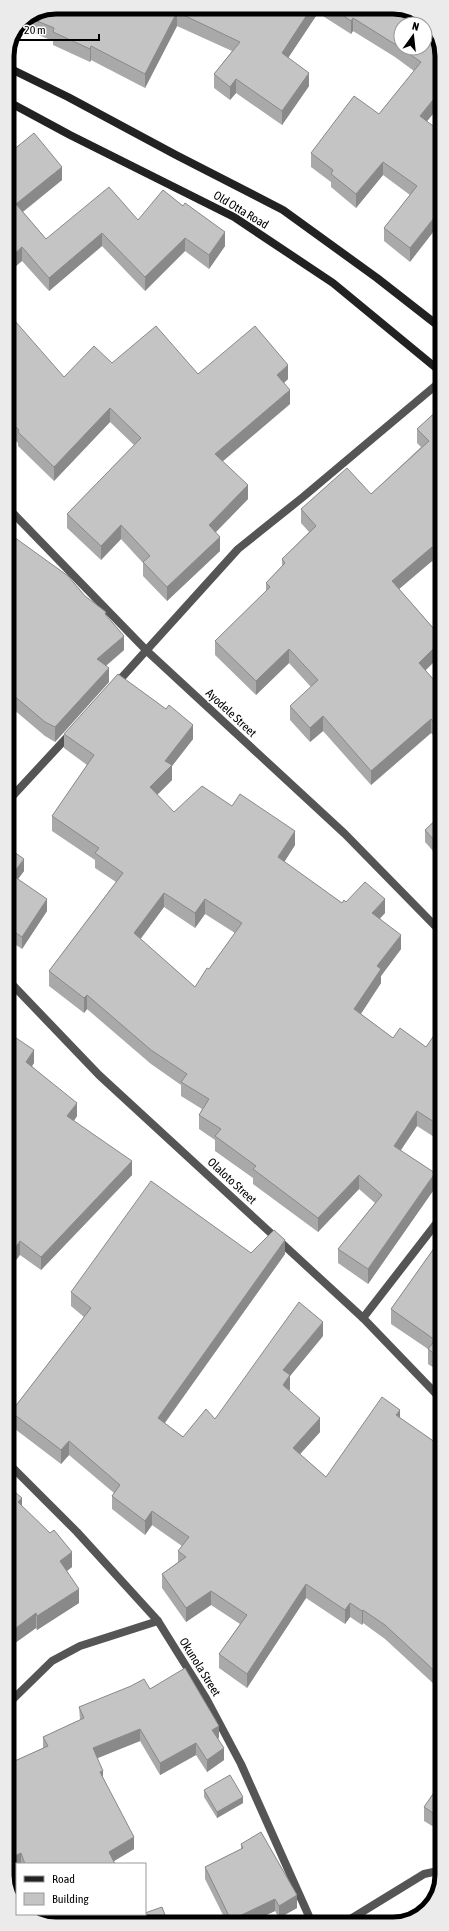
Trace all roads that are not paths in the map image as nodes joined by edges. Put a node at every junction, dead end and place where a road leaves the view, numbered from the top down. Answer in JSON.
{"nodes":[{"id":1,"x":14,"y":70,"type":"edge"},
{"id":2,"x":14,"y":105,"type":"edge"},
{"id":3,"x":435,"y":323,"type":"edge"},
{"id":4,"x":435,"y":367,"type":"edge"},
{"id":5,"x":435,"y":386,"type":"edge"},
{"id":6,"x":14,"y":514,"type":"edge"},
{"id":7,"x":147,"y":651,"type":"junction"},
{"id":8,"x":109,"y":692,"type":"edge"},
{"id":9,"x":77,"y":727,"type":"edge"},
{"id":10,"x":14,"y":794,"type":"edge"},
{"id":11,"x":435,"y":926,"type":"edge"},
{"id":12,"x":14,"y":985,"type":"edge"},
{"id":13,"x":435,"y":1225,"type":"edge"},
{"id":14,"x":363,"y":1318,"type":"junction"},
{"id":15,"x":435,"y":1393,"type":"edge"},
{"id":16,"x":14,"y":1469,"type":"edge"},
{"id":17,"x":158,"y":1622,"type":"junction"},
{"id":18,"x":14,"y":1698,"type":"edge"},
{"id":19,"x":435,"y":1872,"type":"edge"},
{"id":20,"x":307,"y":1917,"type":"edge"},
{"id":21,"x":354,"y":1917,"type":"edge"}],
"edges":[{"from":1,"to":3,"type":"street","name":"Old Otta Road"},
{"from":2,"to":4,"type":"street","name":"Old Otta Road"},
{"from":5,"to":7,"type":"street"},
{"from":6,"to":7,"type":"street","name":"Ayodele Street"},
{"from":7,"to":8,"type":"street"},
{"from":7,"to":11,"type":"street","name":"Ayodele Street"},
{"from":9,"to":10,"type":"street"},
{"from":12,"to":14,"type":"street","name":"Olaloto Street"},
{"from":13,"to":14,"type":"street"},
{"from":14,"to":15,"type":"street","name":"Olaloto Street"},
{"from":16,"to":17,"type":"street","name":"Okunola Street"},
{"from":17,"to":18,"type":"street"},
{"from":17,"to":20,"type":"street","name":"Okunola Street"},
{"from":19,"to":21,"type":"street"}]}
